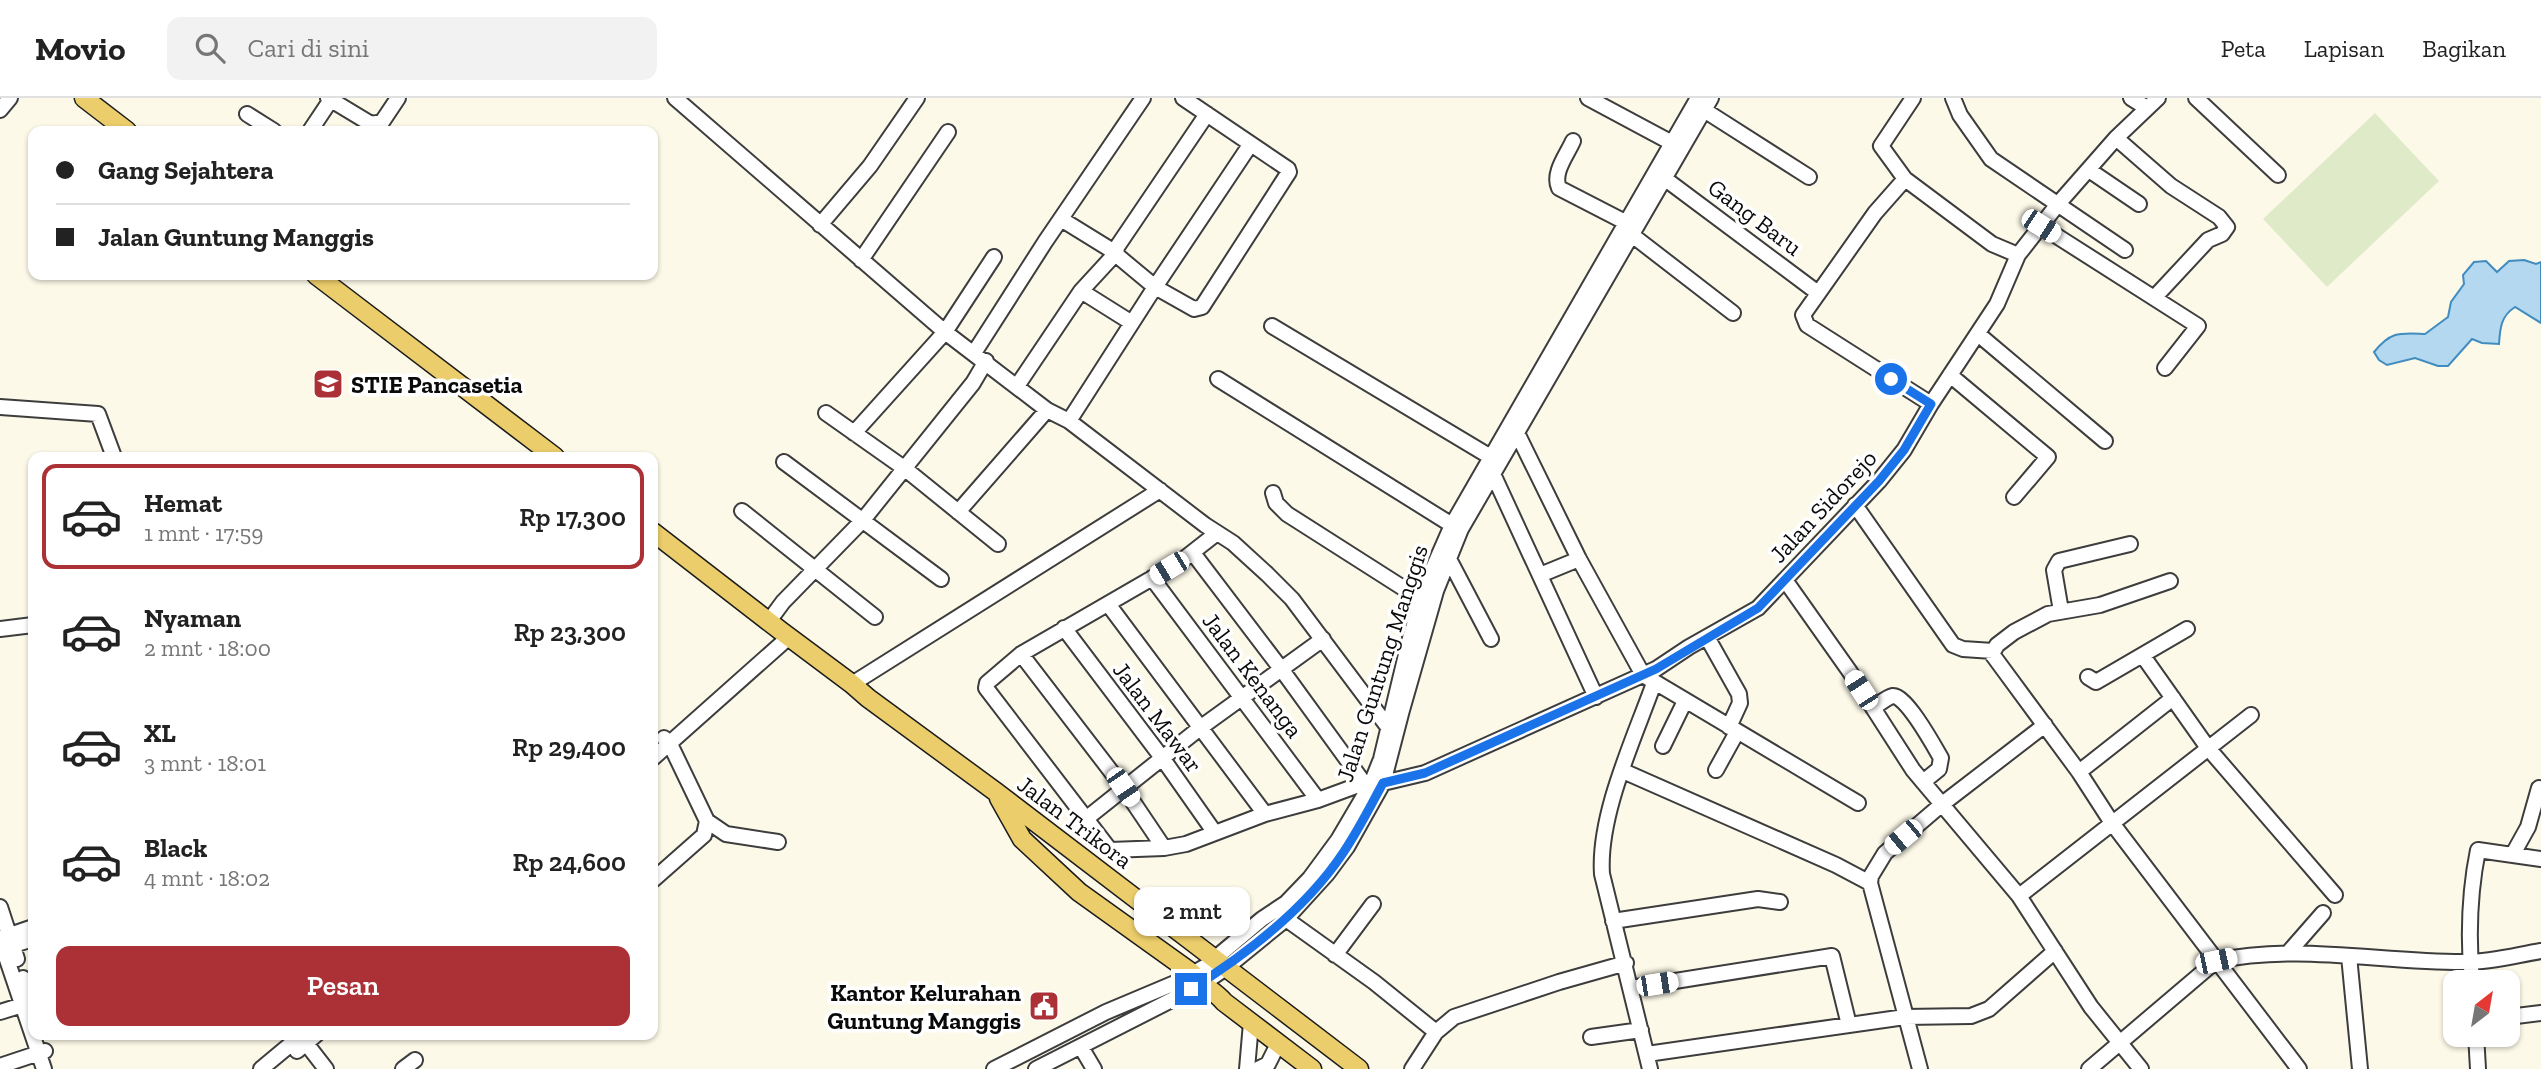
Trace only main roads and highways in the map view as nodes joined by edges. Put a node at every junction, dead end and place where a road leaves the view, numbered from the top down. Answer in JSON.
{"nodes":[{"id":1,"x":83,"y":98,"type":"edge"},
{"id":2,"x":104,"y":104,"type":"edge"},
{"id":3,"x":123,"y":126,"type":"edge"},
{"id":4,"x":323,"y":280,"type":"edge"},
{"id":5,"x":548,"y":452,"type":"edge"},
{"id":6,"x":658,"y":536,"type":"edge"},
{"id":7,"x":996,"y":792,"type":"junction"},
{"id":8,"x":1036,"y":823,"type":"junction"},
{"id":9,"x":1022,"y":839,"type":"junction"},
{"id":10,"x":1309,"y":1068,"type":"edge"},
{"id":11,"x":1359,"y":1069,"type":"edge"}],
"edges":[{"from":1,"to":2,"type":"main road"},
{"from":2,"to":3,"type":"main road"},
{"from":4,"to":5,"type":"main road"},
{"from":6,"to":7,"type":"main road","name":"Jalan Trikora"},
{"from":7,"to":8,"type":"main road","name":"Jalan Trikora"},
{"from":7,"to":9,"type":"main road","name":"Jalan Trikora"},
{"from":8,"to":9,"type":"main road"},
{"from":8,"to":11,"type":"main road","name":"Jalan Trikora"},
{"from":9,"to":10,"type":"main road","name":"Jalan Trikora"}]}
